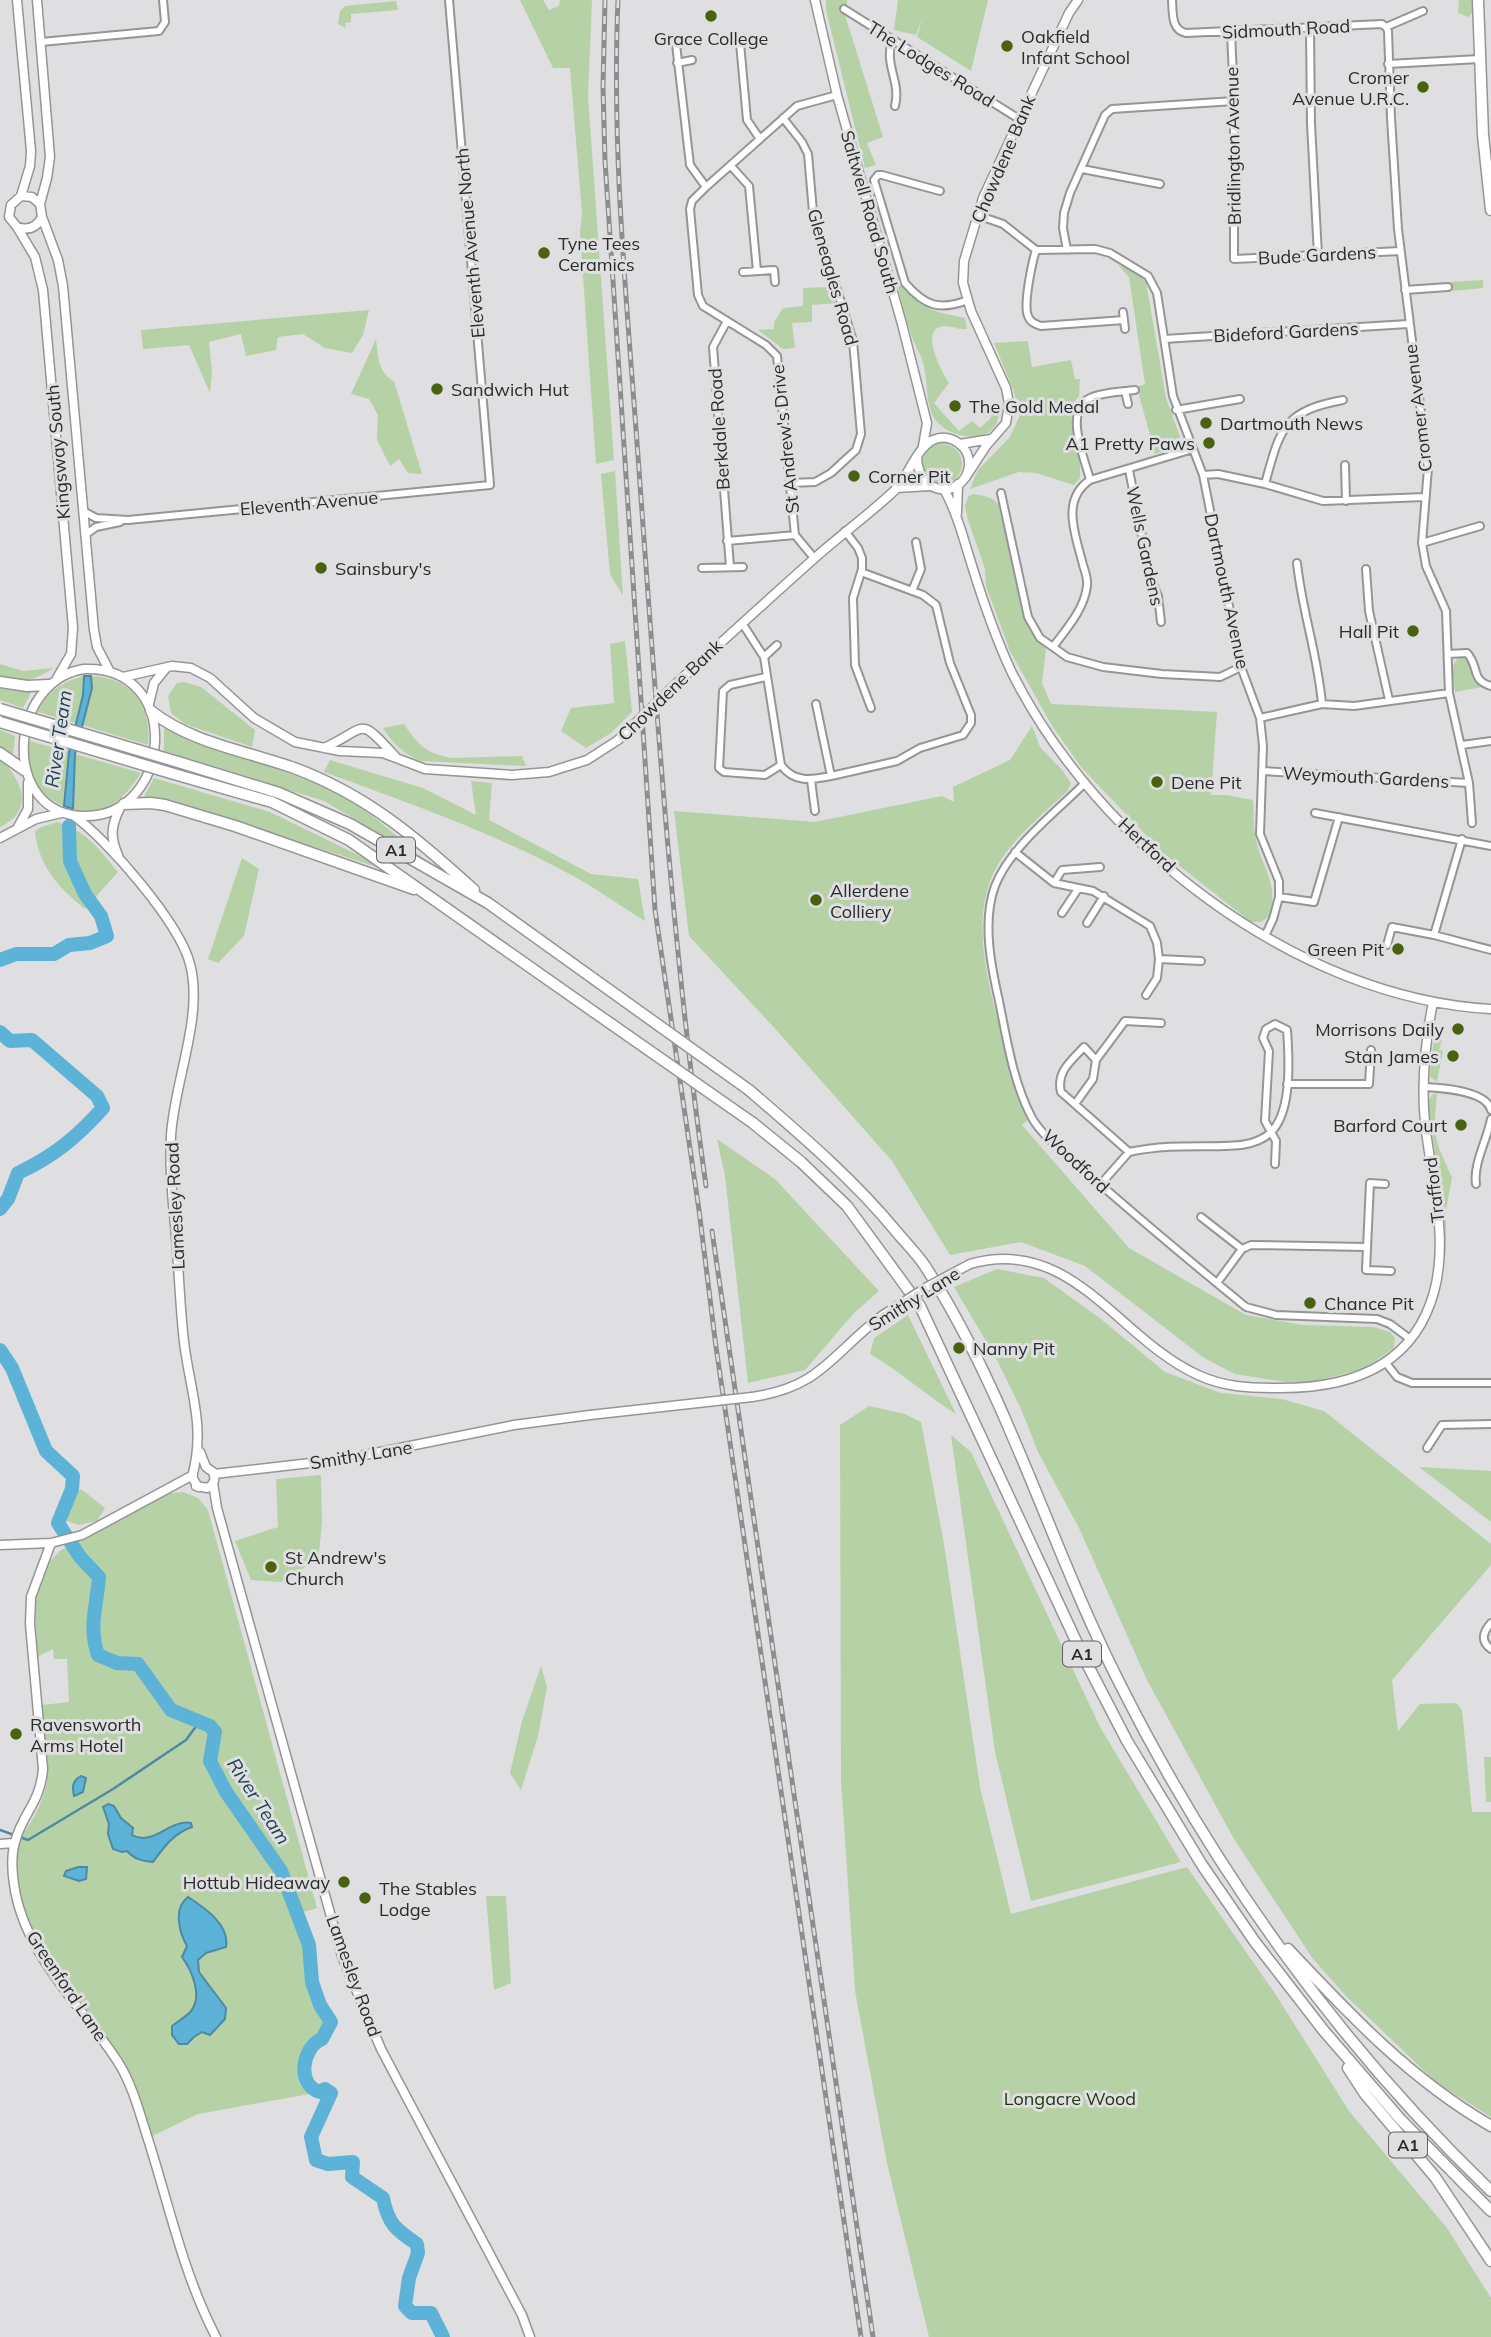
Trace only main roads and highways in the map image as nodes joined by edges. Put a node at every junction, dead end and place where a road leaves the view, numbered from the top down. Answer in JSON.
{"nodes":[{"id":1,"x":1478,"y":0,"type":"edge"},
{"id":2,"x":1487,"y":135,"type":"edge"},
{"id":3,"x":1491,"y":210,"type":"edge"},
{"id":4,"x":0,"y":682,"type":"edge"},
{"id":5,"x":53,"y":682,"type":"road end"},
{"id":6,"x":150,"y":708,"type":"road end"},
{"id":7,"x":0,"y":709,"type":"edge"},
{"id":8,"x":0,"y":722,"type":"edge"},
{"id":9,"x":0,"y":753,"type":"edge"},
{"id":10,"x":24,"y":771,"type":"road end"},
{"id":11,"x":122,"y":805,"type":"road end"},
{"id":12,"x":428,"y":893,"type":"junction"},
{"id":13,"x":488,"y":903,"type":"junction"},
{"id":14,"x":1259,"y":1918,"type":"junction"},
{"id":15,"x":1324,"y":2031,"type":"junction"},
{"id":16,"x":1491,"y":2126,"type":"edge"},
{"id":17,"x":1491,"y":2191,"type":"edge"},
{"id":18,"x":1491,"y":2211,"type":"edge"},
{"id":19,"x":1491,"y":2261,"type":"edge"}],
"edges":[{"from":1,"to":2,"type":"main road"},
{"from":2,"to":3,"type":"main road"},
{"from":4,"to":5,"type":"main road"},
{"from":6,"to":13,"type":"main road"},
{"from":7,"to":13,"type":"main road","number":"A1","bridge":true},
{"from":8,"to":12,"type":"main road","number":"A1","bridge":true},
{"from":9,"to":10,"type":"main road"},
{"from":11,"to":12,"type":"main road"},
{"from":12,"to":15,"type":"main road","number":"A1","bridge":true},
{"from":13,"to":14,"type":"main road","number":"A1","bridge":true},
{"from":14,"to":16,"type":"main road","number":"A1"},
{"from":14,"to":17,"type":"main road","number":"A1"},
{"from":15,"to":18,"type":"main road","number":"A1"},
{"from":15,"to":19,"type":"main road","number":"A1"}]}
